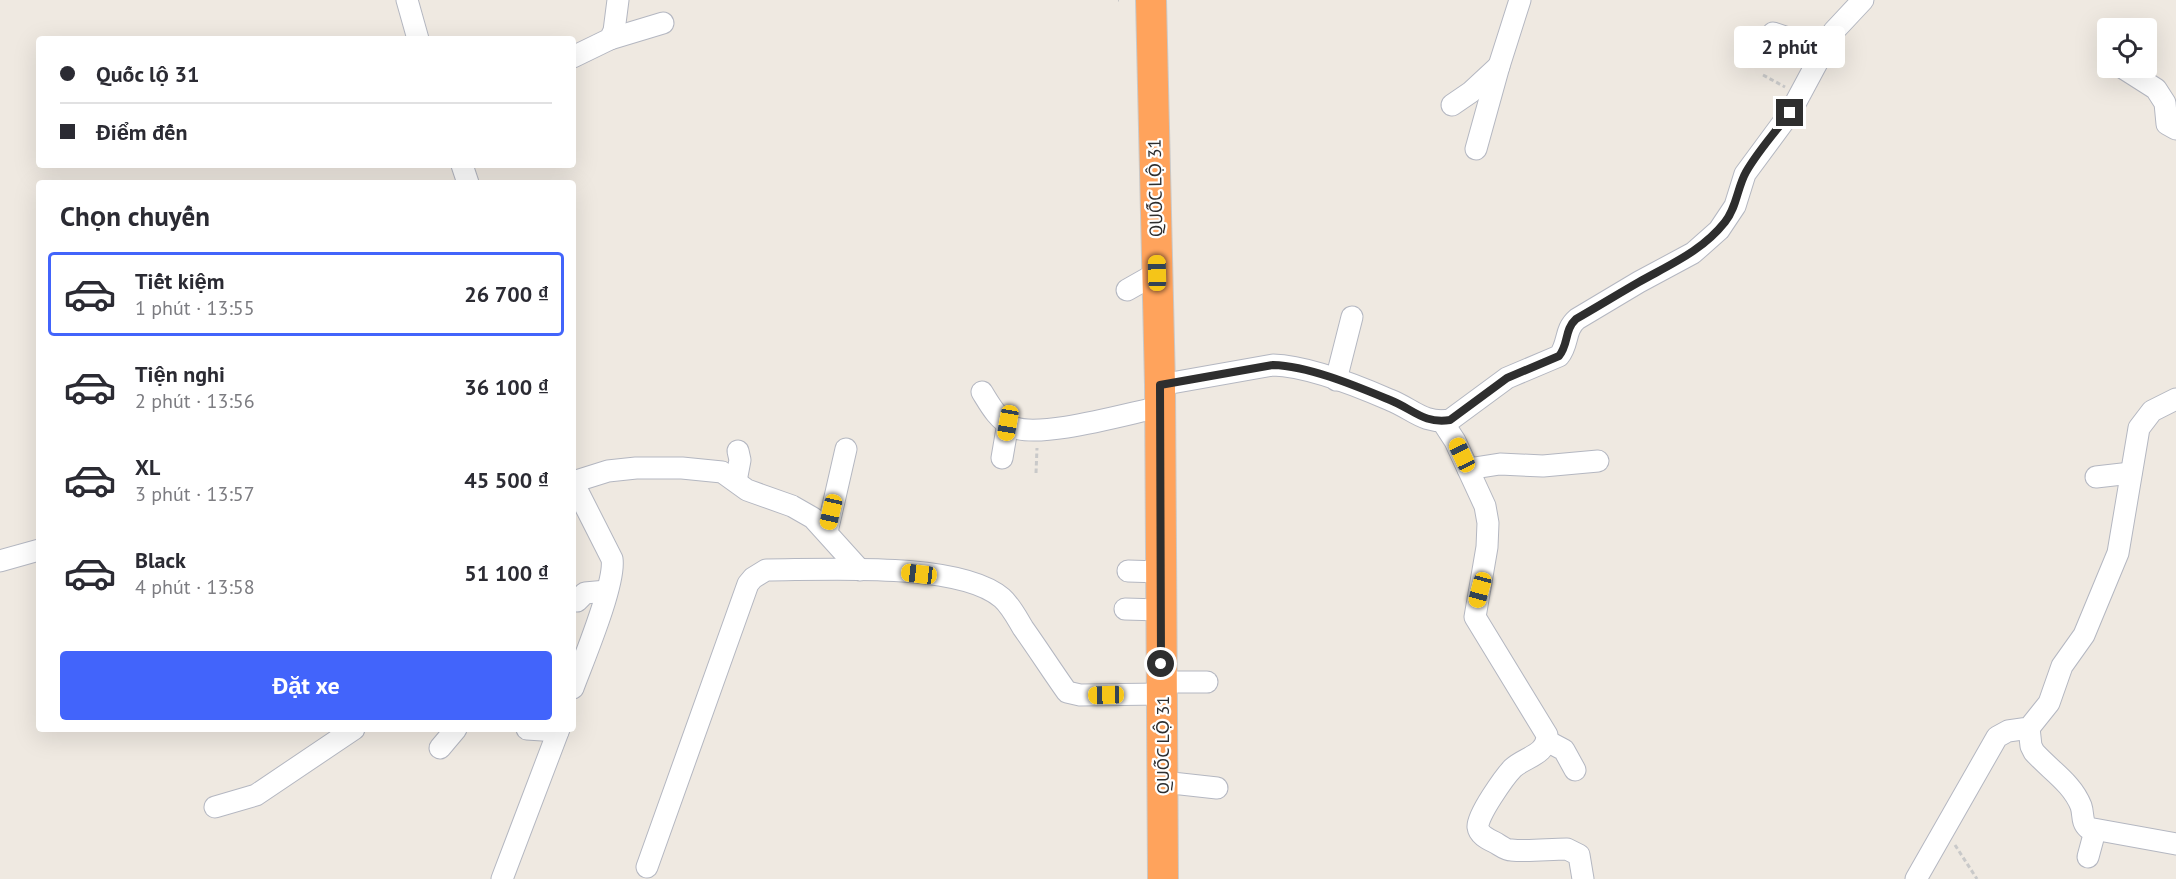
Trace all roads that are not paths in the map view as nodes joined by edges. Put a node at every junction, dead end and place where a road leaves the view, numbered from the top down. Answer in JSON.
{"nodes":[{"id":1,"x":408,"y":0,"type":"edge"},
{"id":2,"x":618,"y":0,"type":"edge"},
{"id":3,"x":1151,"y":0,"type":"edge"},
{"id":4,"x":1520,"y":0,"type":"edge"},
{"id":5,"x":1863,"y":0,"type":"edge"},
{"id":6,"x":663,"y":23,"type":"dead end"},
{"id":7,"x":1773,"y":33,"type":"dead end"},
{"id":8,"x":417,"y":36,"type":"edge"},
{"id":9,"x":610,"y":39,"type":"junction"},
{"id":10,"x":1823,"y":50,"type":"junction"},
{"id":11,"x":576,"y":56,"type":"edge"},
{"id":12,"x":1499,"y":66,"type":"junction"},
{"id":13,"x":2138,"y":78,"type":"edge"},
{"id":14,"x":1452,"y":105,"type":"dead end"},
{"id":15,"x":2176,"y":129,"type":"edge"},
{"id":16,"x":1476,"y":149,"type":"dead end"},
{"id":17,"x":1157,"y":273,"type":"junction"},
{"id":18,"x":1127,"y":290,"type":"dead end"},
{"id":19,"x":1352,"y":317,"type":"dead end"},
{"id":20,"x":1336,"y":380,"type":"junction"},
{"id":21,"x":982,"y":392,"type":"dead end"},
{"id":22,"x":1160,"y":396,"type":"junction"},
{"id":23,"x":2176,"y":399,"type":"edge"},
{"id":24,"x":1442,"y":421,"type":"junction"},
{"id":25,"x":1008,"y":423,"type":"junction"},
{"id":26,"x":846,"y":449,"type":"dead end"},
{"id":27,"x":738,"y":451,"type":"dead end"},
{"id":28,"x":1002,"y":458,"type":"dead end"},
{"id":29,"x":1598,"y":461,"type":"dead end"},
{"id":30,"x":1468,"y":469,"type":"junction"},
{"id":31,"x":2131,"y":473,"type":"junction"},
{"id":32,"x":2096,"y":477,"type":"dead end"},
{"id":33,"x":576,"y":481,"type":"edge"},
{"id":34,"x":736,"y":481,"type":"junction"},
{"id":35,"x":576,"y":488,"type":"edge"},
{"id":36,"x":827,"y":532,"type":"junction"},
{"id":37,"x":36,"y":551,"type":"edge"},
{"id":38,"x":0,"y":561,"type":"edge"},
{"id":39,"x":860,"y":570,"type":"junction"},
{"id":40,"x":1128,"y":571,"type":"dead end"},
{"id":41,"x":1160,"y":572,"type":"junction"},
{"id":42,"x":607,"y":591,"type":"junction"},
{"id":43,"x":577,"y":601,"type":"dead end"},
{"id":44,"x":1125,"y":609,"type":"dead end"},
{"id":45,"x":1160,"y":610,"type":"junction"},
{"id":46,"x":576,"y":679,"type":"edge"},
{"id":47,"x":1207,"y":682,"type":"dead end"},
{"id":48,"x":1162,"y":688,"type":"junction"},
{"id":49,"x":2029,"y":728,"type":"junction"},
{"id":50,"x":350,"y":732,"type":"edge"},
{"id":51,"x":453,"y":732,"type":"edge"},
{"id":52,"x":557,"y":732,"type":"edge"},
{"id":53,"x":1547,"y":741,"type":"junction"},
{"id":54,"x":440,"y":748,"type":"dead end"},
{"id":55,"x":1575,"y":770,"type":"dead end"},
{"id":56,"x":1163,"y":782,"type":"junction"},
{"id":57,"x":1217,"y":788,"type":"dead end"},
{"id":58,"x":214,"y":807,"type":"dead end"},
{"id":59,"x":2095,"y":831,"type":"junction"},
{"id":60,"x":2176,"y":844,"type":"edge"},
{"id":61,"x":2088,"y":857,"type":"dead end"},
{"id":62,"x":647,"y":867,"type":"dead end"},
{"id":63,"x":502,"y":879,"type":"edge"},
{"id":64,"x":1162,"y":879,"type":"edge"},
{"id":65,"x":1583,"y":879,"type":"edge"},
{"id":66,"x":1916,"y":879,"type":"edge"}],
"edges":[{"from":1,"to":8,"type":"street"},
{"from":2,"to":9,"type":"street"},
{"from":3,"to":17,"type":"highway","name":"QUỐC LỘ 31"},
{"from":4,"to":12,"type":"street"},
{"from":5,"to":10,"type":"street"},
{"from":6,"to":9,"type":"street"},
{"from":7,"to":10,"type":"street"},
{"from":9,"to":11,"type":"street"},
{"from":10,"to":24,"type":"street"},
{"from":12,"to":14,"type":"street"},
{"from":12,"to":16,"type":"street"},
{"from":13,"to":15,"type":"street"},
{"from":17,"to":18,"type":"street"},
{"from":17,"to":22,"type":"highway","name":"QUỐC LỘ 31"},
{"from":19,"to":20,"type":"street"},
{"from":20,"to":22,"type":"street"},
{"from":20,"to":24,"type":"street"},
{"from":21,"to":25,"type":"street"},
{"from":22,"to":25,"type":"street"},
{"from":22,"to":41,"type":"highway","name":"QUỐC LỘ 31"},
{"from":23,"to":31,"type":"street"},
{"from":24,"to":30,"type":"street"},
{"from":25,"to":28,"type":"street"},
{"from":26,"to":36,"type":"street"},
{"from":27,"to":34,"type":"street"},
{"from":29,"to":30,"type":"street"},
{"from":30,"to":53,"type":"street"},
{"from":31,"to":32,"type":"street"},
{"from":31,"to":49,"type":"street"},
{"from":33,"to":34,"type":"street"},
{"from":34,"to":36,"type":"street"},
{"from":35,"to":42,"type":"street"},
{"from":36,"to":39,"type":"street"},
{"from":37,"to":38,"type":"street"},
{"from":39,"to":48,"type":"street"},
{"from":39,"to":62,"type":"street"},
{"from":40,"to":41,"type":"street"},
{"from":41,"to":45,"type":"highway","name":"QUỐC LỘ 31"},
{"from":42,"to":43,"type":"street"},
{"from":42,"to":46,"type":"street"},
{"from":44,"to":45,"type":"street"},
{"from":45,"to":48,"type":"highway","name":"QUỐC LỘ 31"},
{"from":47,"to":48,"type":"street"},
{"from":48,"to":56,"type":"highway","name":"QUỐC LỘ 31"},
{"from":49,"to":59,"type":"street"},
{"from":49,"to":66,"type":"street"},
{"from":50,"to":58,"type":"street"},
{"from":51,"to":54,"type":"street"},
{"from":52,"to":63,"type":"street"},
{"from":53,"to":55,"type":"street"},
{"from":53,"to":65,"type":"street"},
{"from":56,"to":57,"type":"street"},
{"from":56,"to":64,"type":"highway","name":"QUỐC LỘ 31"},
{"from":59,"to":60,"type":"street"},
{"from":59,"to":61,"type":"street"}]}
